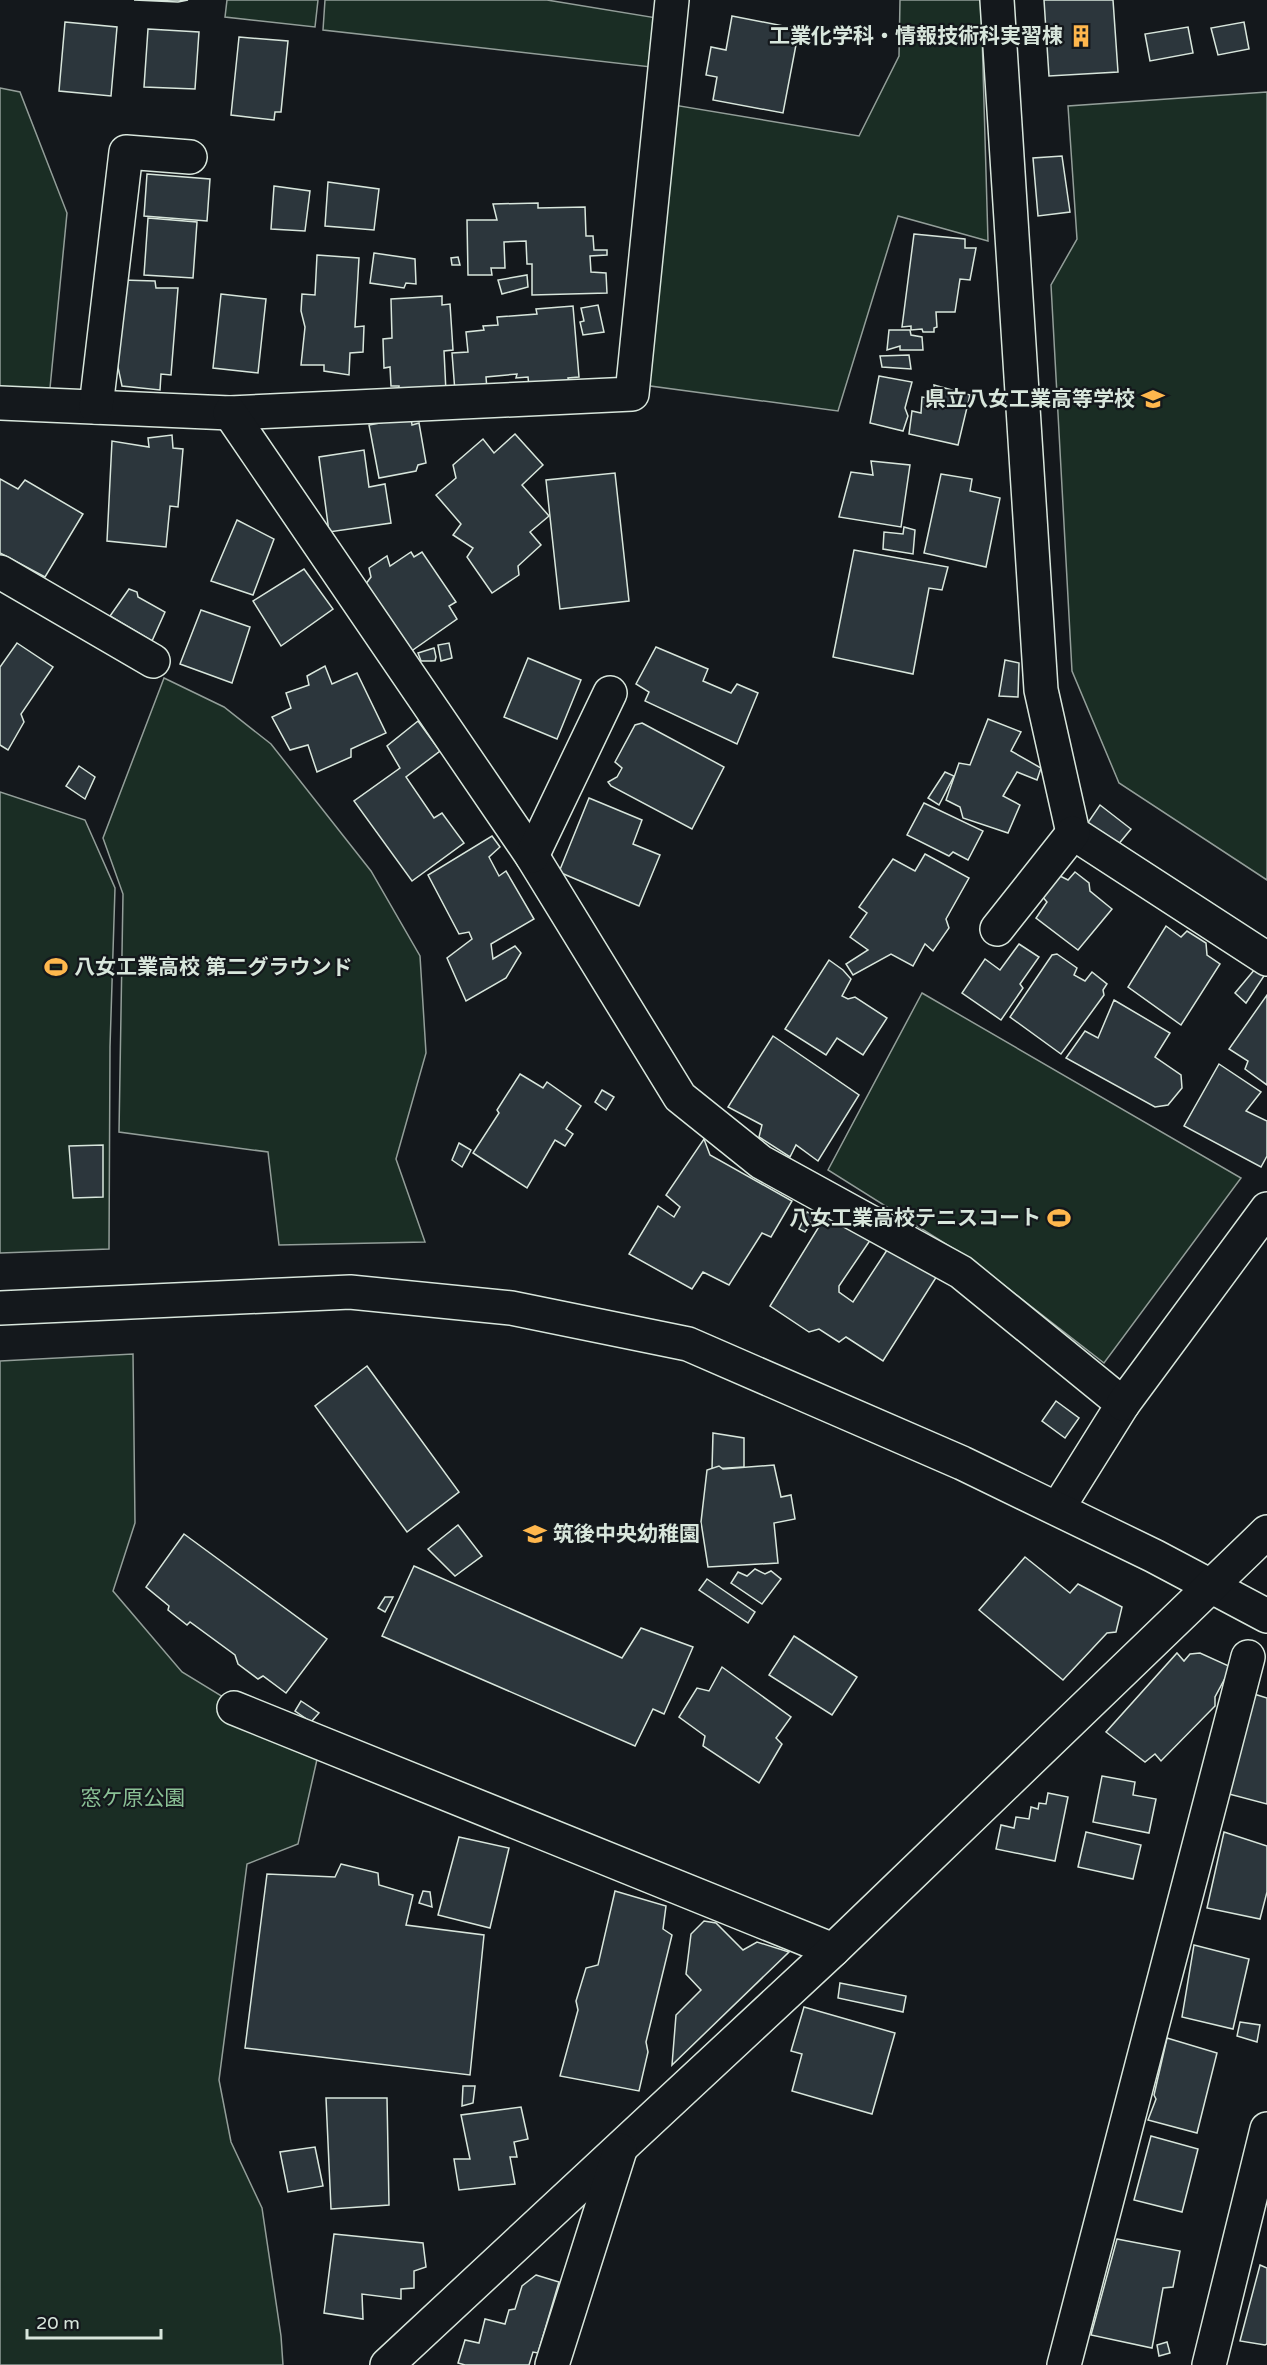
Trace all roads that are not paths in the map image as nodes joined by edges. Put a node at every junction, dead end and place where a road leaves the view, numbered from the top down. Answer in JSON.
{"nodes":[{"id":1,"x":672,"y":0,"type":"edge"},
{"id":2,"x":997,"y":0,"type":"edge"},
{"id":3,"x":190,"y":157,"type":"dead end"},
{"id":4,"x":0,"y":403,"type":"edge"},
{"id":5,"x":96,"y":407,"type":"junction"},
{"id":6,"x":230,"y":413,"type":"junction"},
{"id":7,"x":0,"y":572,"type":"edge"},
{"id":8,"x":153,"y":661,"type":"dead end"},
{"id":9,"x":610,"y":693,"type":"dead end"},
{"id":10,"x":1073,"y":833,"type":"junction"},
{"id":11,"x":532,"y":856,"type":"junction"},
{"id":12,"x":997,"y":929,"type":"dead end"},
{"id":13,"x":1267,"y":959,"type":"edge"},
{"id":14,"x":1267,"y":1209,"type":"edge"},
{"id":15,"x":0,"y":1308,"type":"edge"},
{"id":16,"x":1123,"y":1404,"type":"junction"},
{"id":17,"x":1058,"y":1509,"type":"junction"},
{"id":18,"x":1267,"y":1532,"type":"edge"},
{"id":19,"x":1211,"y":1587,"type":"junction"},
{"id":20,"x":1267,"y":1616,"type":"edge"},
{"id":21,"x":1248,"y":1657,"type":"dead end"},
{"id":22,"x":234,"y":1708,"type":"dead end"},
{"id":23,"x":833,"y":1950,"type":"junction"},
{"id":24,"x":1267,"y":2129,"type":"edge"},
{"id":25,"x":620,"y":2148,"type":"junction"},
{"id":26,"x":387,"y":2365,"type":"edge"},
{"id":27,"x":552,"y":2365,"type":"edge"},
{"id":28,"x":1064,"y":2365,"type":"edge"},
{"id":29,"x":1209,"y":2365,"type":"edge"}],
"edges":[{"from":1,"to":6,"type":"street"},
{"from":2,"to":10,"type":"street"},
{"from":3,"to":5,"type":"street"},
{"from":4,"to":5,"type":"street"},
{"from":5,"to":6,"type":"street"},
{"from":6,"to":11,"type":"street"},
{"from":7,"to":8,"type":"street"},
{"from":9,"to":11,"type":"street"},
{"from":10,"to":12,"type":"street"},
{"from":10,"to":13,"type":"street"},
{"from":11,"to":16,"type":"street"},
{"from":14,"to":16,"type":"street"},
{"from":15,"to":17,"type":"street"},
{"from":16,"to":17,"type":"street"},
{"from":17,"to":19,"type":"street"},
{"from":18,"to":19,"type":"street"},
{"from":19,"to":20,"type":"street"},
{"from":19,"to":23,"type":"street"},
{"from":21,"to":28,"type":"street"},
{"from":22,"to":23,"type":"street"},
{"from":23,"to":25,"type":"street"},
{"from":24,"to":29,"type":"street"},
{"from":25,"to":26,"type":"street"},
{"from":25,"to":27,"type":"street"}]}
